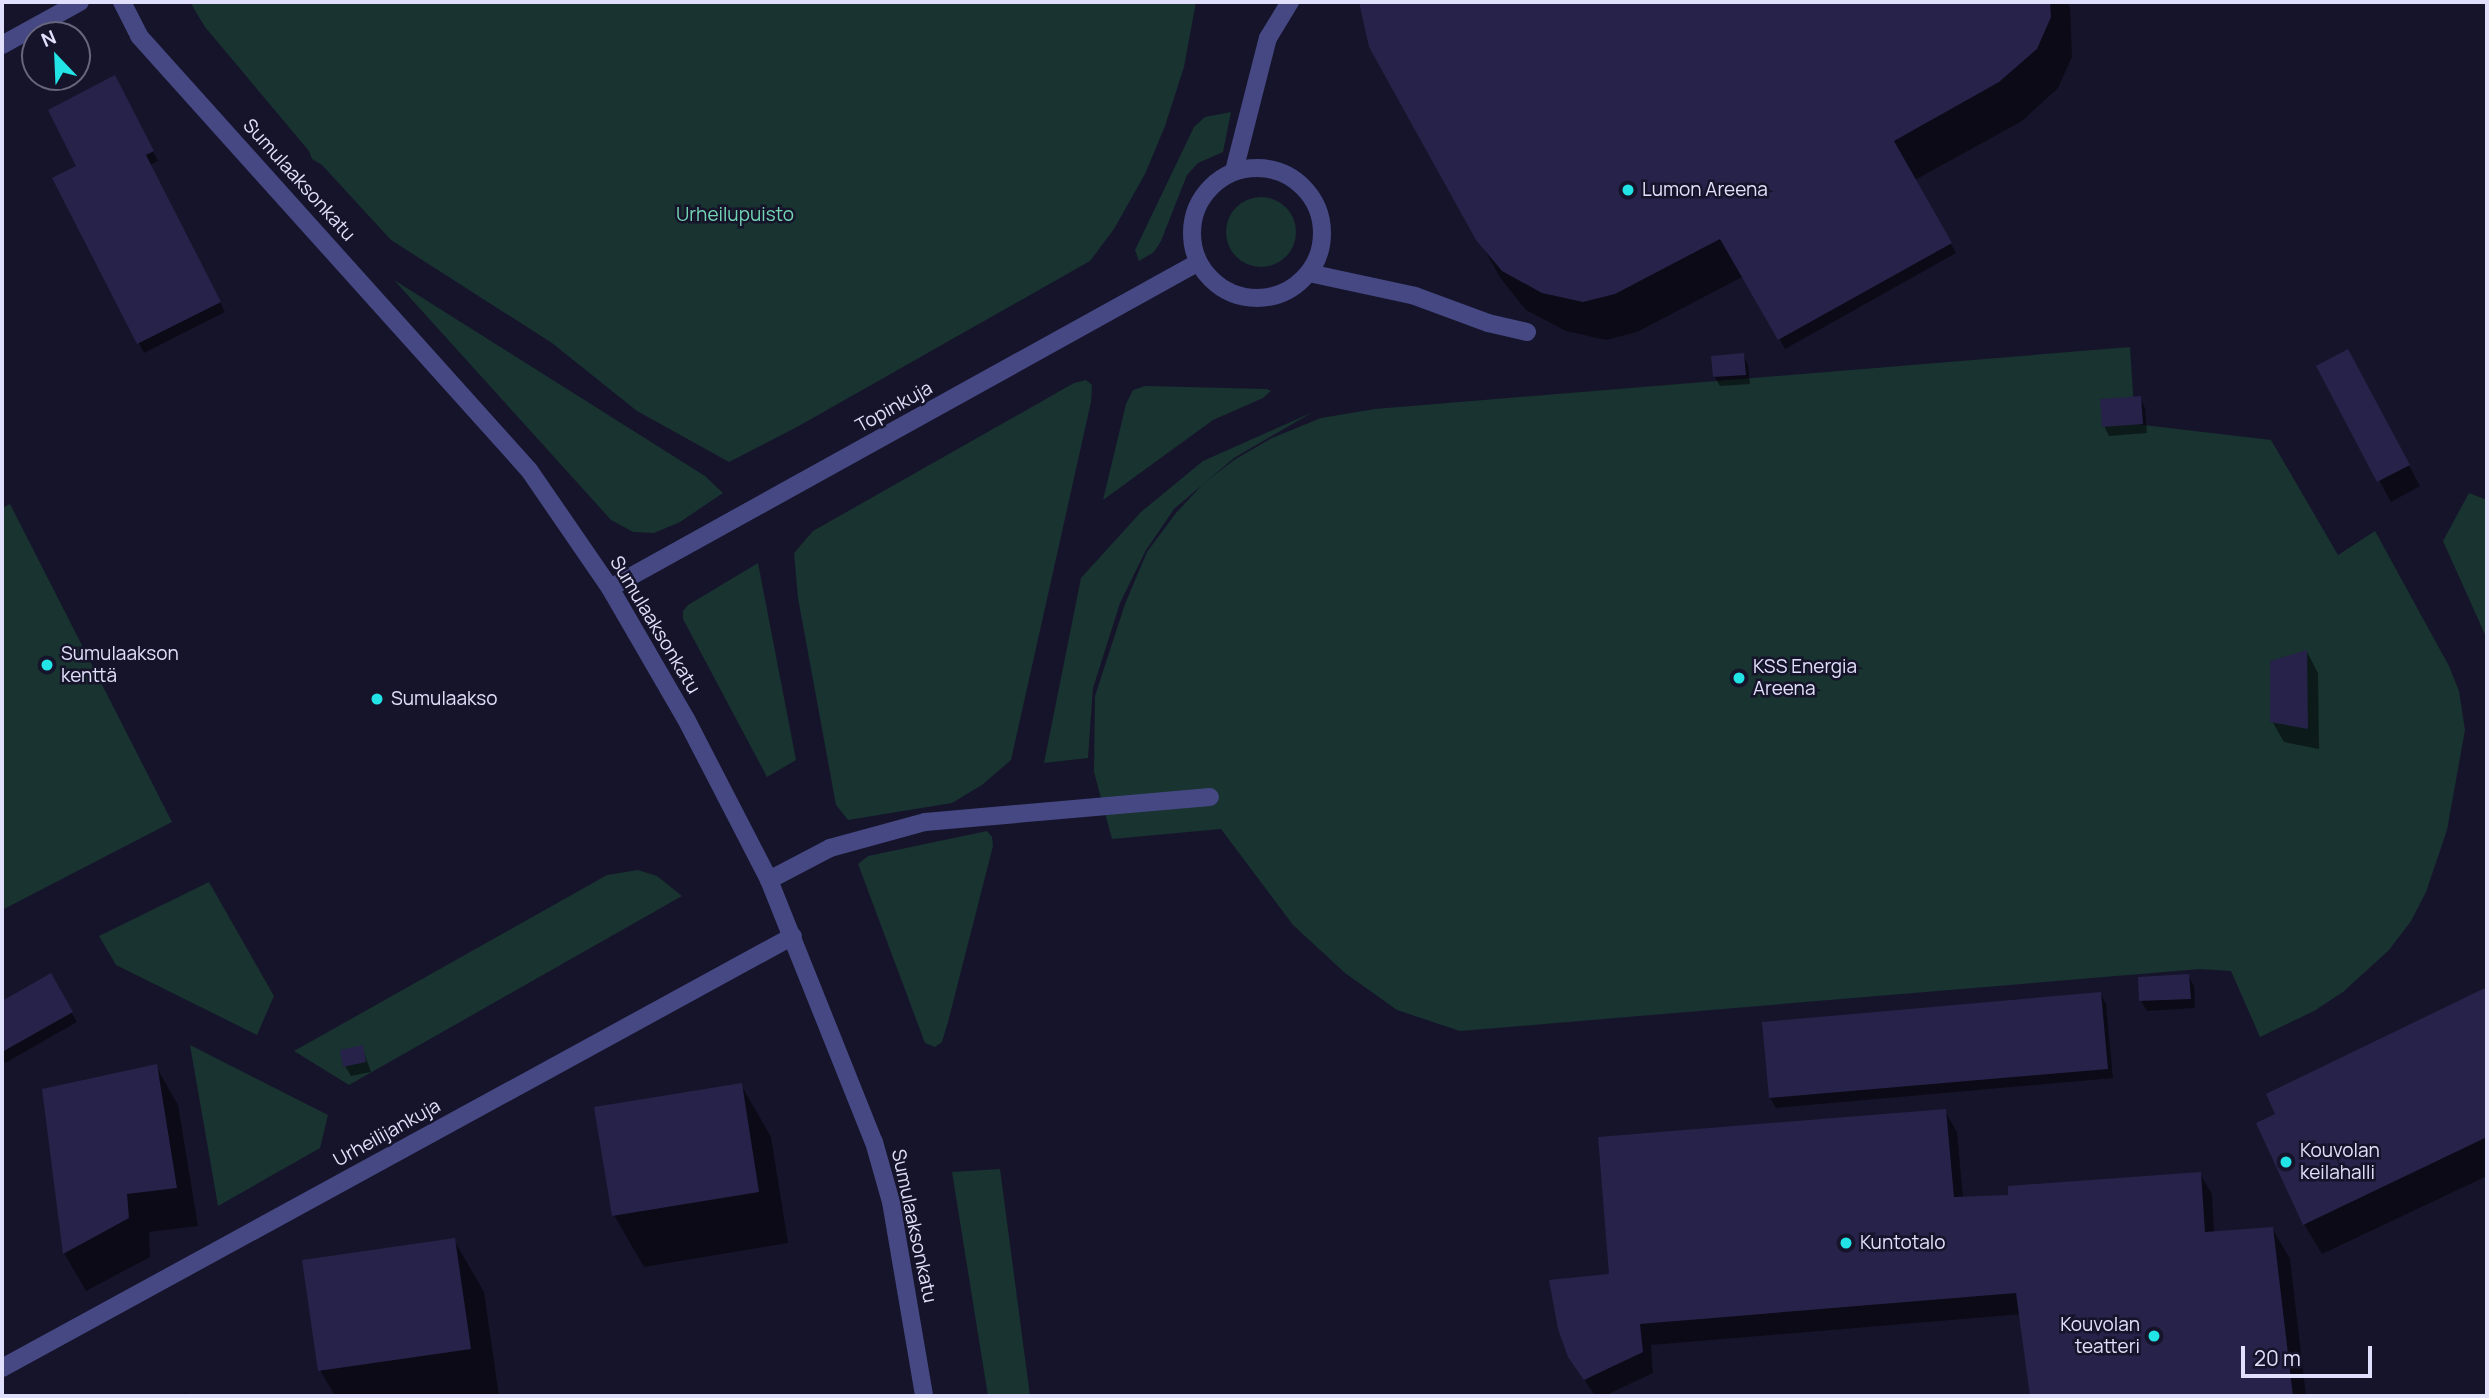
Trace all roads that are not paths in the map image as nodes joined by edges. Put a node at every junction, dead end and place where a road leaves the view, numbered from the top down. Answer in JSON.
{"nodes":[{"id":1,"x":80,"y":2,"type":"edge"},
{"id":2,"x":122,"y":2,"type":"edge"},
{"id":3,"x":1290,"y":2,"type":"edge"},
{"id":4,"x":2,"y":45,"type":"edge"},
{"id":5,"x":1234,"y":171,"type":"junction"},
{"id":6,"x":1197,"y":263,"type":"junction"},
{"id":7,"x":1309,"y":273,"type":"junction"},
{"id":8,"x":1527,"y":332,"type":"dead end"},
{"id":9,"x":610,"y":588,"type":"junction"},
{"id":10,"x":1210,"y":797,"type":"dead end"},
{"id":11,"x":769,"y":880,"type":"junction"},
{"id":12,"x":793,"y":936,"type":"junction"},
{"id":13,"x":2,"y":1368,"type":"edge"},
{"id":14,"x":924,"y":1396,"type":"edge"}],
"edges":[{"from":1,"to":4,"type":"street"},
{"from":2,"to":9,"type":"street","name":"Sumulaaksonkatu"},
{"from":3,"to":5,"type":"street"},
{"from":5,"to":6,"type":"street"},
{"from":5,"to":7,"type":"street"},
{"from":6,"to":7,"type":"street"},
{"from":6,"to":9,"type":"street","name":"Topinkuja"},
{"from":7,"to":8,"type":"street"},
{"from":9,"to":11,"type":"street","name":"Sumulaaksonkatu"},
{"from":10,"to":11,"type":"street"},
{"from":11,"to":12,"type":"street","name":"Sumulaaksonkatu"},
{"from":12,"to":13,"type":"street","name":"Urheilijankuja"},
{"from":12,"to":14,"type":"street","name":"Sumulaaksonkatu"}]}
